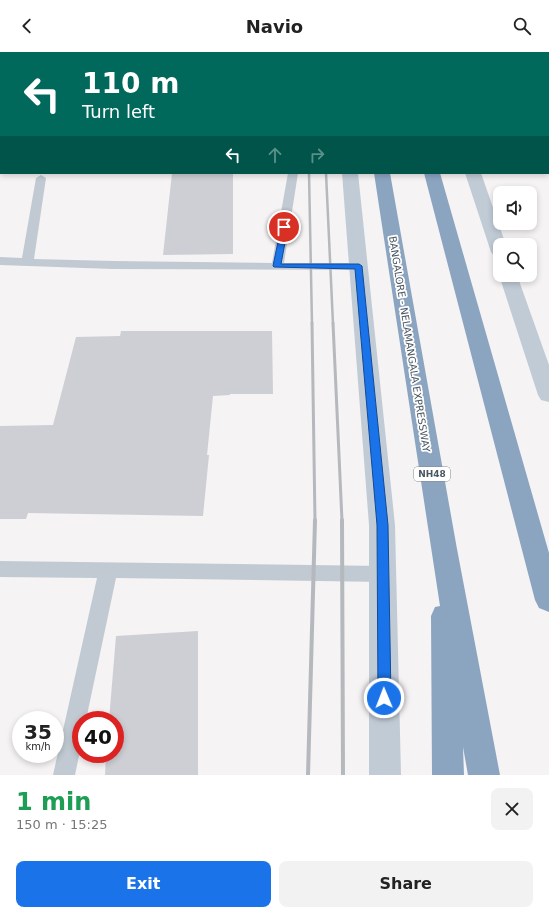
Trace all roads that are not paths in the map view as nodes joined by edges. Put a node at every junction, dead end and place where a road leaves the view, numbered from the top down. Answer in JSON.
{"nodes":[{"id":1,"x":293,"y":174,"type":"edge"},
{"id":2,"x":350,"y":174,"type":"edge"},
{"id":3,"x":382,"y":174,"type":"edge"},
{"id":4,"x":432,"y":174,"type":"edge"},
{"id":5,"x":473,"y":174,"type":"edge"},
{"id":6,"x":41,"y":178,"type":"dead end"},
{"id":7,"x":495,"y":238,"type":"edge"},
{"id":8,"x":0,"y":261,"type":"edge"},
{"id":9,"x":27,"y":262,"type":"junction"},
{"id":10,"x":277,"y":266,"type":"junction"},
{"id":11,"x":359,"y":266,"type":"junction"},
{"id":12,"x":510,"y":282,"type":"edge"},
{"id":13,"x":549,"y":395,"type":"edge"},
{"id":14,"x":444,"y":549,"type":"junction"},
{"id":15,"x":0,"y":569,"type":"edge"},
{"id":16,"x":108,"y":571,"type":"junction"},
{"id":17,"x":383,"y":574,"type":"junction"},
{"id":18,"x":549,"y":600,"type":"edge"},
{"id":19,"x":64,"y":775,"type":"edge"},
{"id":20,"x":385,"y":775,"type":"edge"},
{"id":21,"x":448,"y":775,"type":"edge"},
{"id":22,"x":484,"y":775,"type":"edge"}],
"edges":[{"from":1,"to":10,"type":"lane"},
{"from":2,"to":11,"type":"street"},
{"from":3,"to":14,"type":"highway","name":"BANGALORE - NELAMANGALA EXPRESSWAY","number":"NH48"},
{"from":4,"to":18,"type":"highway"},
{"from":5,"to":7,"type":"street"},
{"from":6,"to":9,"type":"lane"},
{"from":8,"to":9,"type":"lane"},
{"from":9,"to":10,"type":"lane"},
{"from":10,"to":11,"type":"lane"},
{"from":11,"to":17,"type":"street"},
{"from":12,"to":13,"type":"street"},
{"from":14,"to":21,"type":"highway"},
{"from":14,"to":22,"type":"highway","name":"BANGALORE - NELAMANGALA EXPRESSWAY","number":"NH48"},
{"from":15,"to":16,"type":"lane"},
{"from":16,"to":17,"type":"lane"},
{"from":16,"to":19,"type":"lane"},
{"from":17,"to":20,"type":"street"}]}
